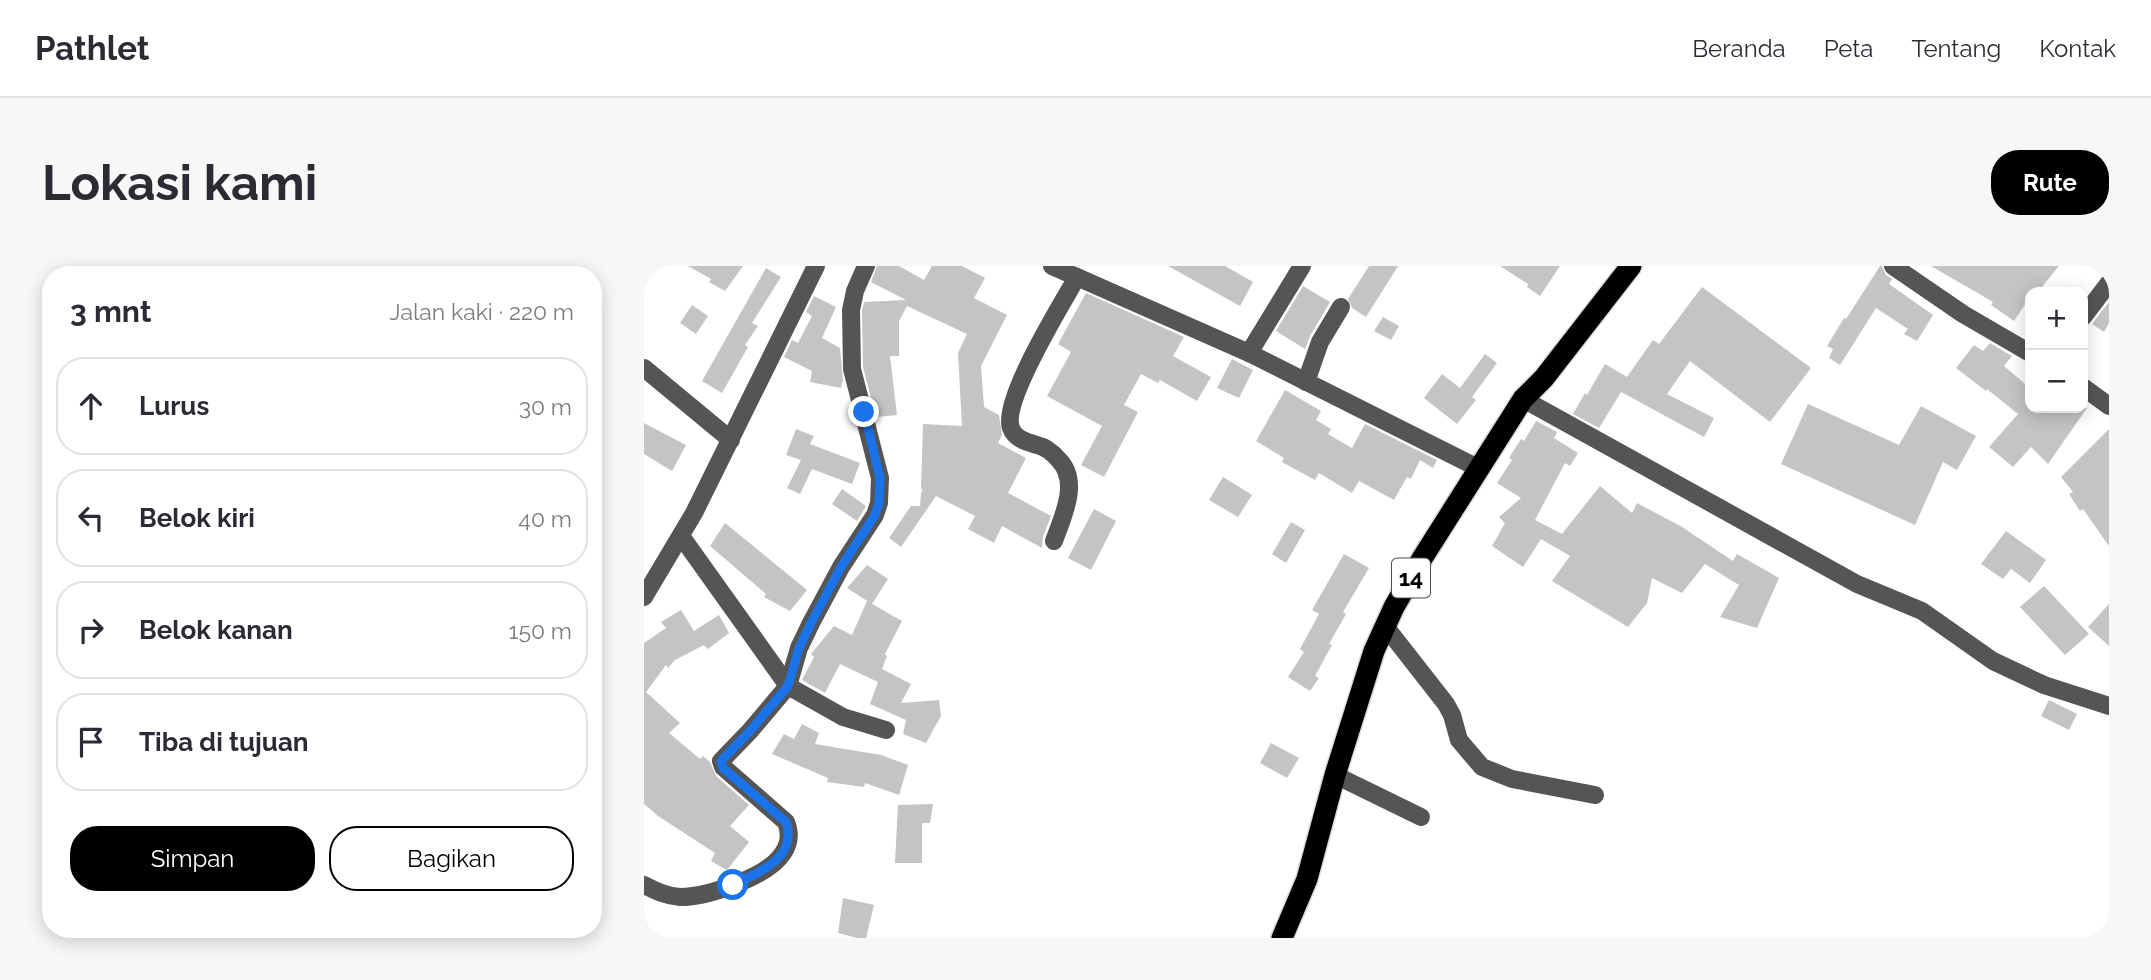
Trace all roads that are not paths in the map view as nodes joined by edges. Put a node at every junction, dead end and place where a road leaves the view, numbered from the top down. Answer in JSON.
{"nodes":[{"id":1,"x":816,"y":266,"type":"edge"},
{"id":2,"x":866,"y":266,"type":"edge"},
{"id":3,"x":1052,"y":266,"type":"edge"},
{"id":4,"x":1302,"y":266,"type":"edge"},
{"id":5,"x":1631,"y":266,"type":"edge"},
{"id":6,"x":1893,"y":266,"type":"edge"},
{"id":7,"x":1077,"y":277,"type":"junction"},
{"id":8,"x":2109,"y":283,"type":"edge"},
{"id":9,"x":1341,"y":307,"type":"dead end"},
{"id":10,"x":2088,"y":310,"type":"edge"},
{"id":11,"x":2025,"y":350,"type":"edge"},
{"id":12,"x":1249,"y":353,"type":"junction"},
{"id":13,"x":644,"y":368,"type":"edge"},
{"id":14,"x":1307,"y":382,"type":"junction"},
{"id":15,"x":2088,"y":391,"type":"edge"},
{"id":16,"x":1523,"y":400,"type":"junction"},
{"id":17,"x":2109,"y":406,"type":"edge"},
{"id":18,"x":731,"y":440,"type":"junction"},
{"id":19,"x":1480,"y":469,"type":"junction"},
{"id":20,"x":681,"y":536,"type":"junction"},
{"id":21,"x":1054,"y":541,"type":"dead end"},
{"id":22,"x":644,"y":597,"type":"edge"},
{"id":23,"x":1385,"y":626,"type":"junction"},
{"id":24,"x":788,"y":686,"type":"junction"},
{"id":25,"x":2109,"y":706,"type":"edge"},
{"id":26,"x":886,"y":730,"type":"dead end"},
{"id":27,"x":1335,"y":775,"type":"junction"},
{"id":28,"x":1595,"y":795,"type":"dead end"},
{"id":29,"x":1421,"y":817,"type":"dead end"},
{"id":30,"x":644,"y":885,"type":"edge"},
{"id":31,"x":1282,"y":938,"type":"edge"}],
"edges":[{"from":1,"to":18,"type":"street"},
{"from":2,"to":24,"type":"street"},
{"from":3,"to":7,"type":"street"},
{"from":4,"to":12,"type":"street"},
{"from":5,"to":16,"type":"highway","number":"14"},
{"from":6,"to":11,"type":"street"},
{"from":7,"to":12,"type":"street"},
{"from":7,"to":21,"type":"street"},
{"from":8,"to":10,"type":"street"},
{"from":9,"to":14,"type":"street"},
{"from":12,"to":14,"type":"street"},
{"from":13,"to":18,"type":"street"},
{"from":14,"to":19,"type":"street"},
{"from":15,"to":17,"type":"street"},
{"from":16,"to":19,"type":"highway","number":"14"},
{"from":16,"to":25,"type":"street"},
{"from":18,"to":20,"type":"street"},
{"from":19,"to":23,"type":"highway","number":"14"},
{"from":20,"to":22,"type":"street"},
{"from":20,"to":24,"type":"street"},
{"from":23,"to":27,"type":"highway","number":"14"},
{"from":23,"to":28,"type":"street"},
{"from":24,"to":26,"type":"street"},
{"from":24,"to":30,"type":"street"},
{"from":27,"to":29,"type":"street"},
{"from":27,"to":31,"type":"highway","number":"14"}]}
